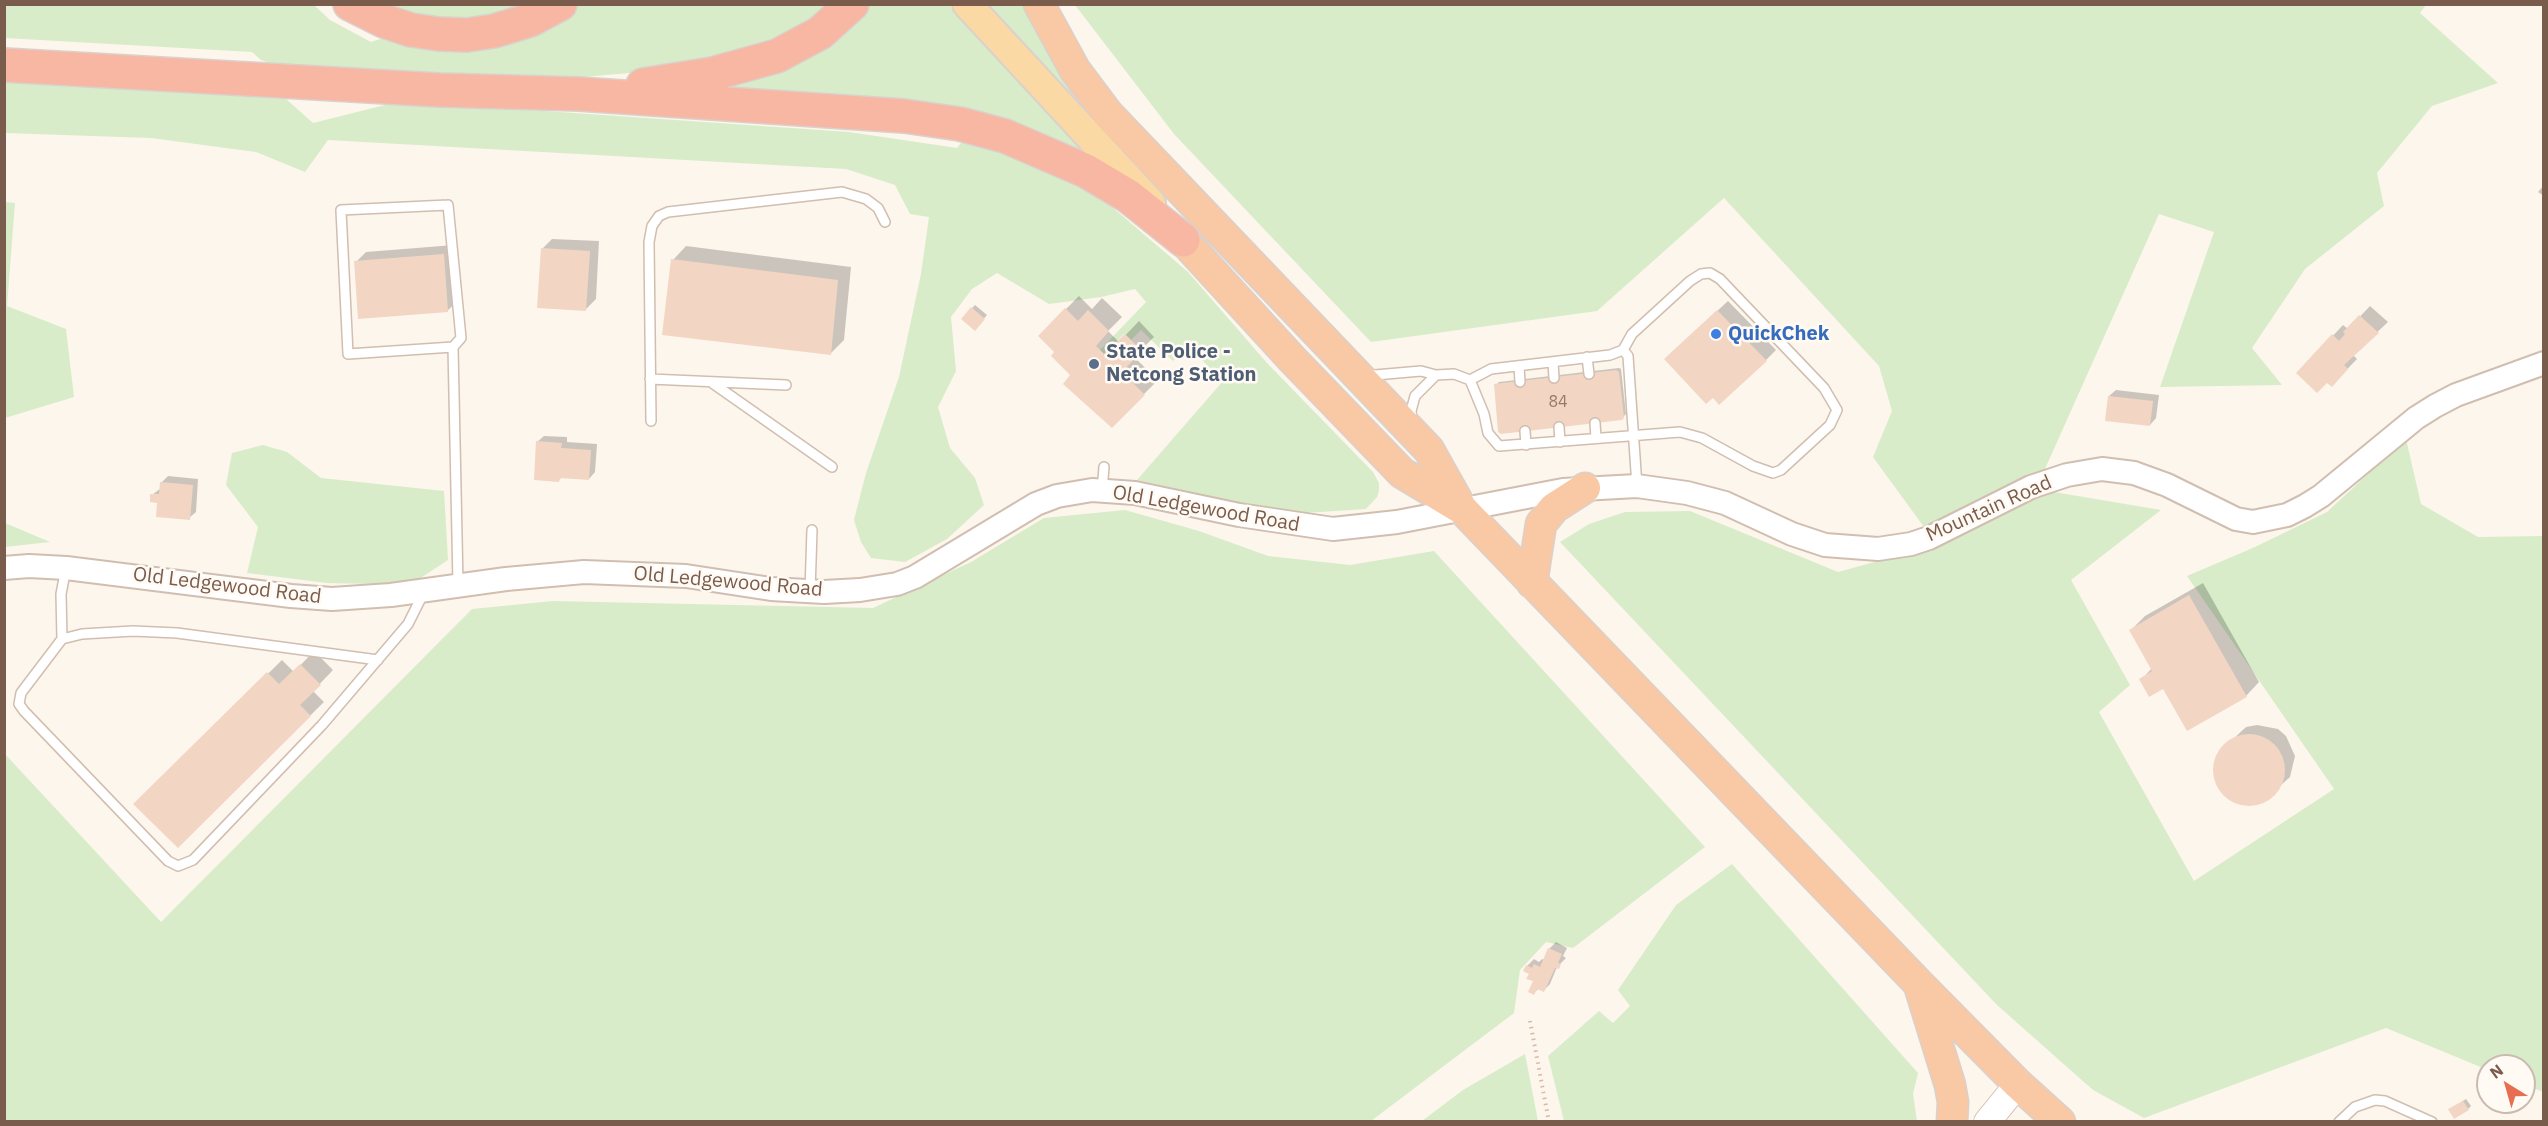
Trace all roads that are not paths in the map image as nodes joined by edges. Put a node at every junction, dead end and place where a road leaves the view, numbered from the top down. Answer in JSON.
{"nodes":[{"id":1,"x":350,"y":4,"type":"edge"},
{"id":2,"x":560,"y":4,"type":"edge"},
{"id":3,"x":852,"y":4,"type":"edge"},
{"id":4,"x":967,"y":4,"type":"edge"},
{"id":5,"x":1039,"y":4,"type":"edge"},
{"id":6,"x":4,"y":65,"type":"edge"},
{"id":7,"x":579,"y":94,"type":"junction"},
{"id":8,"x":885,"y":222,"type":"dead end"},
{"id":9,"x":1184,"y":240,"type":"junction"},
{"id":10,"x":453,"y":347,"type":"junction"},
{"id":11,"x":1623,"y":350,"type":"junction"},
{"id":12,"x":1587,"y":357,"type":"junction"},
{"id":13,"x":1343,"y":361,"type":"junction"},
{"id":14,"x":1553,"y":362,"type":"junction"},
{"id":15,"x":2544,"y":363,"type":"edge"},
{"id":16,"x":1519,"y":366,"type":"junction"},
{"id":17,"x":1589,"y":374,"type":"dead end"},
{"id":18,"x":1436,"y":375,"type":"junction"},
{"id":19,"x":1554,"y":378,"type":"dead end"},
{"id":20,"x":650,"y":380,"type":"junction"},
{"id":21,"x":1470,"y":380,"type":"junction"},
{"id":22,"x":711,"y":382,"type":"junction"},
{"id":23,"x":1520,"y":382,"type":"dead end"},
{"id":24,"x":786,"y":385,"type":"dead end"},
{"id":25,"x":651,"y":421,"type":"dead end"},
{"id":26,"x":1595,"y":423,"type":"dead end"},
{"id":27,"x":1559,"y":427,"type":"dead end"},
{"id":28,"x":1525,"y":431,"type":"dead end"},
{"id":29,"x":1413,"y":433,"type":"junction"},
{"id":30,"x":1635,"y":434,"type":"junction"},
{"id":31,"x":1596,"y":438,"type":"junction"},
{"id":32,"x":1560,"y":442,"type":"junction"},
{"id":33,"x":1526,"y":445,"type":"junction"},
{"id":34,"x":832,"y":467,"type":"dead end"},
{"id":35,"x":1104,"y":467,"type":"dead end"},
{"id":36,"x":1637,"y":486,"type":"junction"},
{"id":37,"x":1585,"y":488,"type":"junction"},
{"id":38,"x":1102,"y":491,"type":"junction"},
{"id":39,"x":1462,"y":509,"type":"junction"},
{"id":40,"x":812,"y":530,"type":"dead end"},
{"id":41,"x":4,"y":568,"type":"edge"},
{"id":42,"x":66,"y":568,"type":"junction"},
{"id":43,"x":1532,"y":583,"type":"junction"},
{"id":44,"x":458,"y":586,"type":"junction"},
{"id":45,"x":810,"y":591,"type":"junction"},
{"id":46,"x":419,"y":592,"type":"junction"},
{"id":47,"x":62,"y":639,"type":"junction"},
{"id":48,"x":378,"y":660,"type":"junction"},
{"id":49,"x":1918,"y":984,"type":"junction"},
{"id":50,"x":2018,"y":1084,"type":"junction"},
{"id":51,"x":1952,"y":1122,"type":"edge"},
{"id":52,"x":1987,"y":1122,"type":"edge"},
{"id":53,"x":2060,"y":1122,"type":"edge"},
{"id":54,"x":2339,"y":1122,"type":"edge"},
{"id":55,"x":2432,"y":1122,"type":"edge"}],
"edges":[{"from":1,"to":2,"type":"highway"},
{"from":3,"to":7,"type":"highway"},
{"from":4,"to":9,"type":"main road"},
{"from":5,"to":13,"type":"highway"},
{"from":6,"to":7,"type":"highway"},
{"from":7,"to":9,"type":"highway"},
{"from":8,"to":20,"type":"lane"},
{"from":9,"to":39,"type":"highway"},
{"from":10,"to":10,"type":"lane"},
{"from":10,"to":44,"type":"lane"},
{"from":11,"to":12,"type":"lane"},
{"from":11,"to":30,"type":"lane"},
{"from":11,"to":30,"type":"lane"},
{"from":12,"to":14,"type":"lane"},
{"from":12,"to":17,"type":"lane"},
{"from":13,"to":18,"type":"lane"},
{"from":13,"to":29,"type":"highway"},
{"from":14,"to":16,"type":"lane"},
{"from":14,"to":19,"type":"lane"},
{"from":15,"to":36,"type":"street","name":"Mountain Road"},
{"from":16,"to":21,"type":"lane"},
{"from":16,"to":23,"type":"lane"},
{"from":18,"to":21,"type":"lane"},
{"from":18,"to":29,"type":"lane"},
{"from":20,"to":22,"type":"lane"},
{"from":20,"to":25,"type":"lane"},
{"from":21,"to":33,"type":"lane"},
{"from":22,"to":24,"type":"lane"},
{"from":22,"to":34,"type":"lane"},
{"from":26,"to":31,"type":"lane"},
{"from":27,"to":32,"type":"lane"},
{"from":28,"to":33,"type":"lane"},
{"from":29,"to":39,"type":"highway"},
{"from":30,"to":31,"type":"lane"},
{"from":30,"to":36,"type":"lane"},
{"from":31,"to":32,"type":"lane"},
{"from":32,"to":33,"type":"lane"},
{"from":35,"to":38,"type":"lane"},
{"from":36,"to":37,"type":"street","name":"Mountain Road"},
{"from":37,"to":39,"type":"street","name":"Mountain Road"},
{"from":37,"to":43,"type":"highway"},
{"from":38,"to":39,"type":"street","name":"Old Ledgewood Road"},
{"from":38,"to":45,"type":"street","name":"Old Ledgewood Road"},
{"from":39,"to":43,"type":"highway"},
{"from":40,"to":45,"type":"lane"},
{"from":41,"to":42,"type":"street","name":"Old Ledgewood Road"},
{"from":42,"to":46,"type":"street","name":"Old Ledgewood Road"},
{"from":42,"to":47,"type":"lane"},
{"from":43,"to":49,"type":"highway"},
{"from":44,"to":45,"type":"street","name":"Old Ledgewood Road"},
{"from":44,"to":46,"type":"street","name":"Old Ledgewood Road"},
{"from":46,"to":48,"type":"lane"},
{"from":47,"to":48,"type":"lane"},
{"from":47,"to":48,"type":"lane"},
{"from":49,"to":50,"type":"highway"},
{"from":49,"to":51,"type":"highway"},
{"from":50,"to":52,"type":"main road"},
{"from":50,"to":53,"type":"highway"},
{"from":54,"to":55,"type":"lane"}]}
